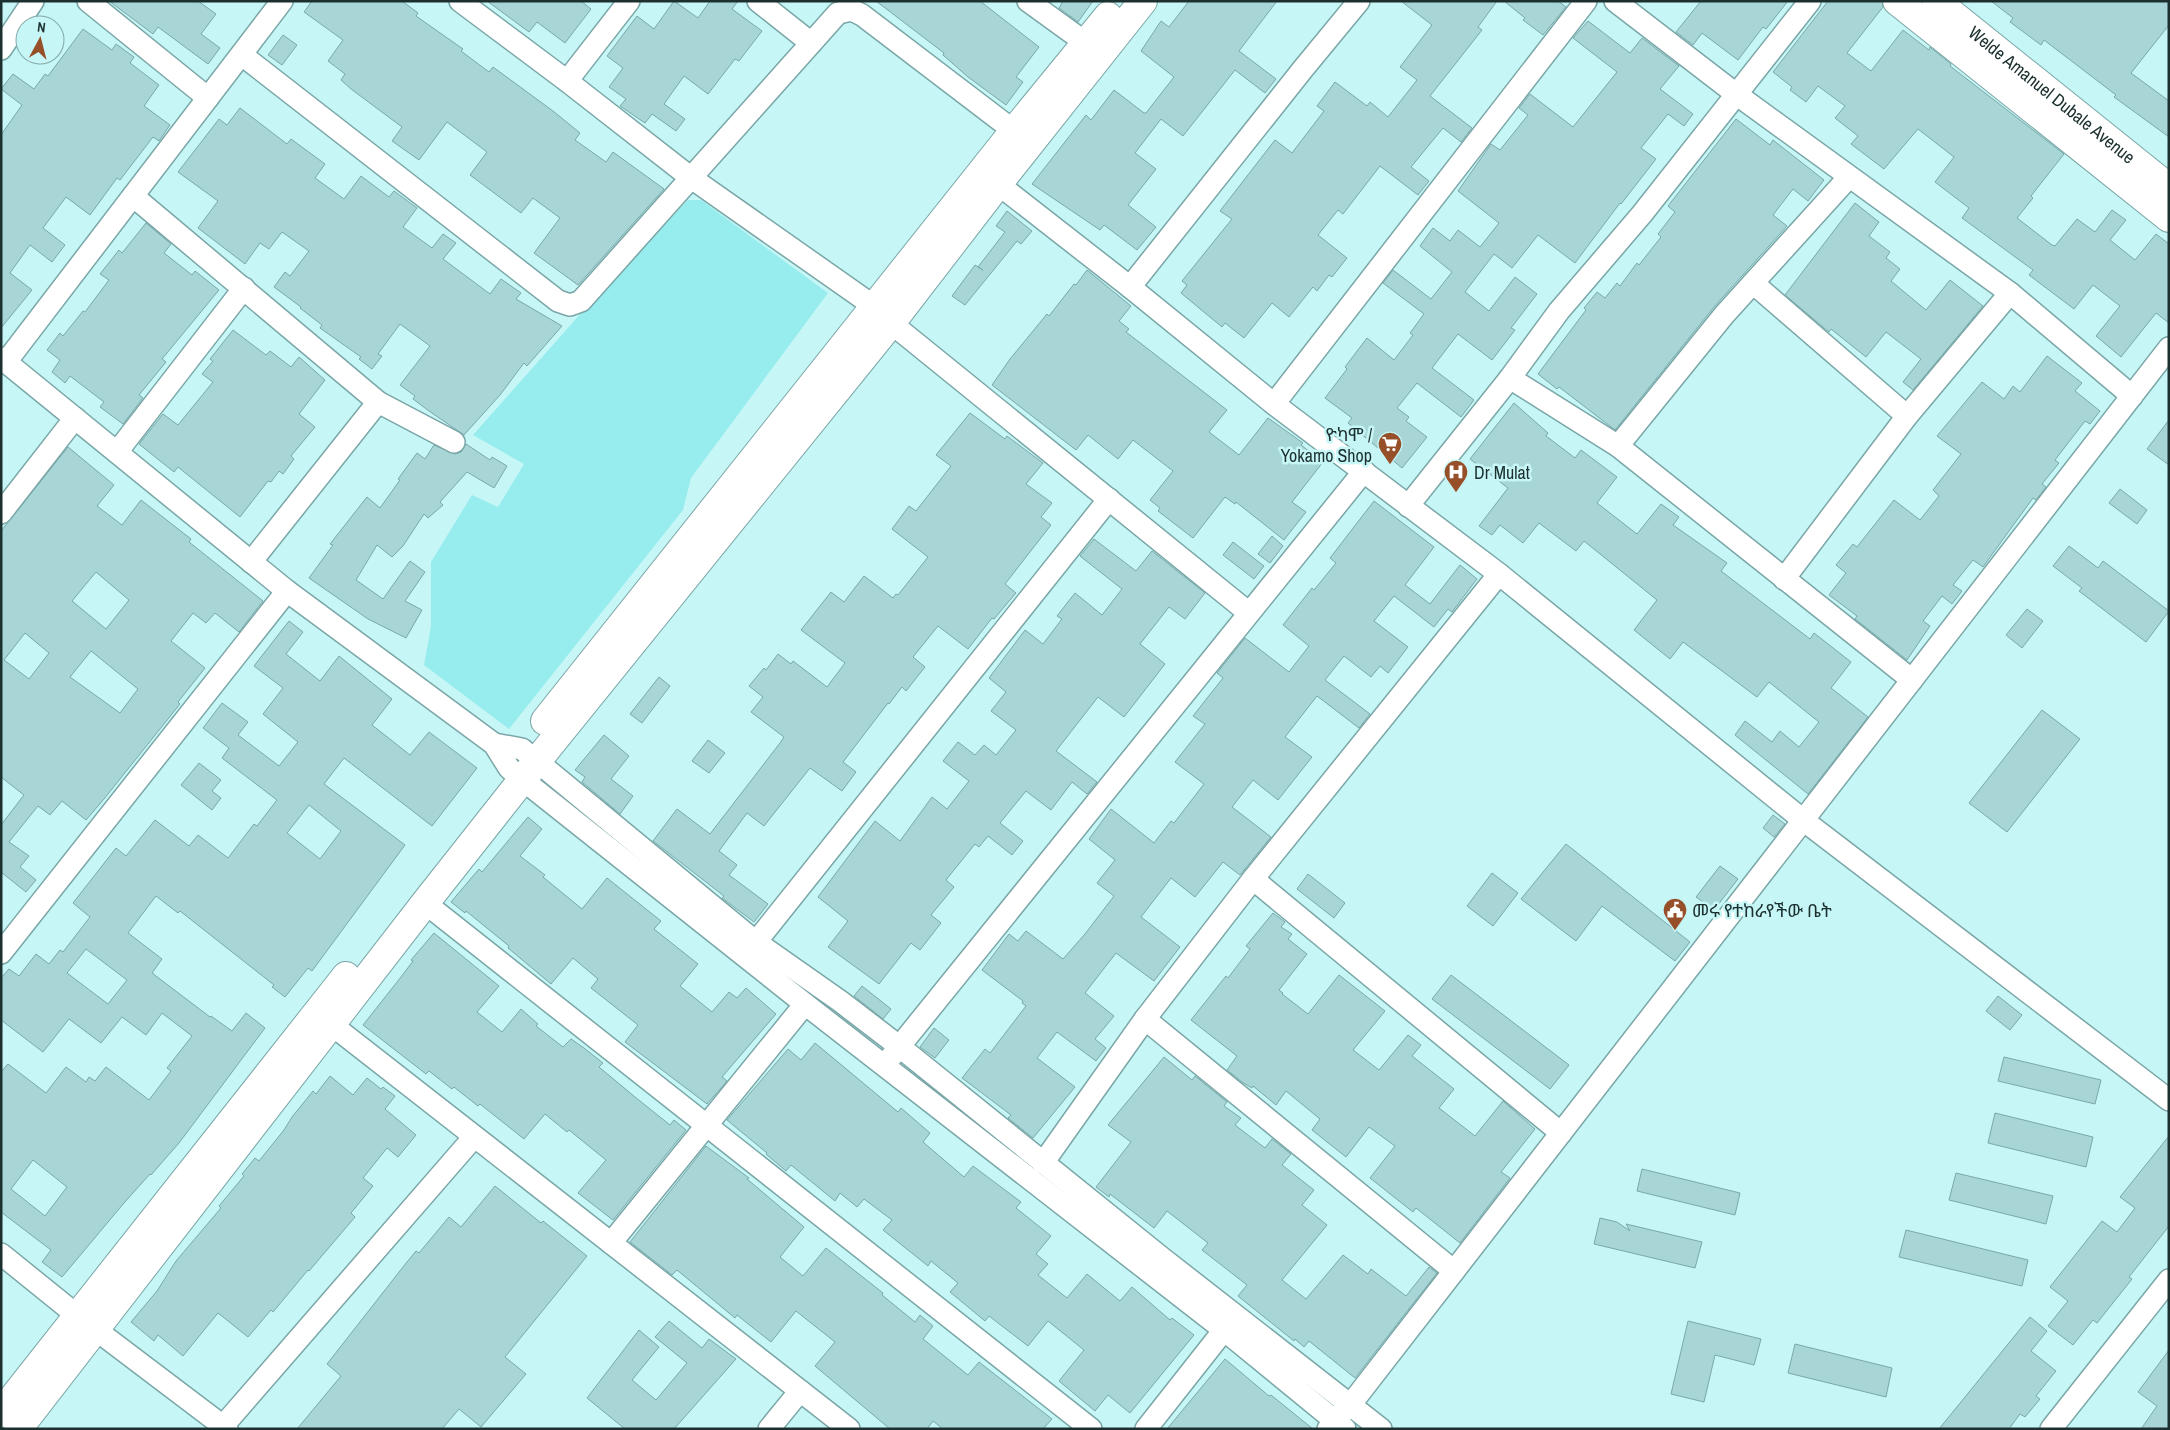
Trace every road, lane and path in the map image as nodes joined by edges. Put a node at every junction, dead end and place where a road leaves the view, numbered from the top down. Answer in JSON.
{"nodes":[{"id":1,"x":33,"y":1,"type":"edge"},
{"id":2,"x":88,"y":1,"type":"edge"},
{"id":3,"x":282,"y":1,"type":"edge"},
{"id":4,"x":460,"y":1,"type":"edge"},
{"id":5,"x":629,"y":1,"type":"edge"},
{"id":6,"x":758,"y":1,"type":"edge"},
{"id":7,"x":1028,"y":1,"type":"edge"},
{"id":8,"x":1120,"y":1,"type":"edge"},
{"id":9,"x":1143,"y":1,"type":"edge"},
{"id":10,"x":1359,"y":1,"type":"edge"},
{"id":11,"x":1586,"y":1,"type":"edge"},
{"id":12,"x":1615,"y":1,"type":"edge"},
{"id":13,"x":1810,"y":1,"type":"edge"},
{"id":14,"x":1897,"y":1,"type":"edge"},
{"id":15,"x":1936,"y":1,"type":"edge"},
{"id":16,"x":811,"y":43,"type":"junction"},
{"id":17,"x":1086,"y":44,"type":"junction"},
{"id":18,"x":1,"y":49,"type":"edge"},
{"id":19,"x":242,"y":55,"type":"junction"},
{"id":20,"x":567,"y":81,"type":"junction"},
{"id":21,"x":1736,"y":94,"type":"junction"},
{"id":22,"x":208,"y":98,"type":"junction"},
{"id":23,"x":1014,"y":131,"type":"junction"},
{"id":24,"x":690,"y":177,"type":"junction"},
{"id":25,"x":1849,"y":177,"type":"junction"},
{"id":26,"x":998,"y":184,"type":"junction"},
{"id":27,"x":2169,"y":188,"type":"edge"},
{"id":28,"x":133,"y":196,"type":"junction"},
{"id":29,"x":2169,"y":218,"type":"edge"},
{"id":30,"x":1753,"y":283,"type":"junction"},
{"id":31,"x":1130,"y":286,"type":"junction"},
{"id":32,"x":244,"y":288,"type":"junction"},
{"id":33,"x":2010,"y":293,"type":"junction"},
{"id":34,"x":883,"y":315,"type":"junction"},
{"id":35,"x":2169,"y":348,"type":"edge"},
{"id":36,"x":4,"y":360,"type":"edge"},
{"id":37,"x":1510,"y":378,"type":"junction"},
{"id":38,"x":2132,"y":396,"type":"junction"},
{"id":39,"x":378,"y":402,"type":"junction"},
{"id":40,"x":1274,"y":404,"type":"junction"},
{"id":41,"x":1907,"y":416,"type":"junction"},
{"id":42,"x":76,"y":418,"type":"junction"},
{"id":43,"x":454,"y":442,"type":"dead end"},
{"id":44,"x":1618,"y":446,"type":"junction"},
{"id":45,"x":117,"y":452,"type":"junction"},
{"id":46,"x":1364,"y":472,"type":"junction"},
{"id":47,"x":1108,"y":499,"type":"junction"},
{"id":48,"x":1408,"y":506,"type":"junction"},
{"id":49,"x":1,"y":513,"type":"edge"},
{"id":50,"x":251,"y":562,"type":"junction"},
{"id":51,"x":1499,"y":574,"type":"junction"},
{"id":52,"x":1784,"y":579,"type":"junction"},
{"id":53,"x":287,"y":591,"type":"junction"},
{"id":54,"x":1249,"y":613,"type":"junction"},
{"id":55,"x":1912,"y":680,"type":"junction"},
{"id":56,"x":523,"y":764,"type":"junction"},
{"id":57,"x":1803,"y":820,"type":"junction"},
{"id":58,"x":1253,"y":879,"type":"junction"},
{"id":59,"x":425,"y":903,"type":"junction"},
{"id":60,"x":756,"y":942,"type":"junction"},
{"id":61,"x":1,"y":953,"type":"edge"},
{"id":62,"x":805,"y":1004,"type":"junction"},
{"id":63,"x":1145,"y":1018,"type":"junction"},
{"id":64,"x":332,"y":1025,"type":"junction"},
{"id":65,"x":900,"y":1048,"type":"junction"},
{"id":66,"x":884,"y":1066,"type":"junction"},
{"id":67,"x":2169,"y":1100,"type":"edge"},
{"id":68,"x":705,"y":1124,"type":"junction"},
{"id":69,"x":1561,"y":1133,"type":"junction"},
{"id":70,"x":474,"y":1137,"type":"junction"},
{"id":71,"x":1043,"y":1163,"type":"junction"},
{"id":72,"x":611,"y":1243,"type":"junction"},
{"id":73,"x":1,"y":1254,"type":"edge"},
{"id":74,"x":1454,"y":1271,"type":"junction"},
{"id":75,"x":2169,"y":1280,"type":"edge"},
{"id":76,"x":87,"y":1322,"type":"junction"},
{"id":77,"x":1224,"y":1330,"type":"junction"},
{"id":78,"x":800,"y":1391,"type":"junction"},
{"id":79,"x":1351,"y":1404,"type":"junction"},
{"id":80,"x":1,"y":1413,"type":"edge"},
{"id":81,"x":1336,"y":1426,"type":"edge"},
{"id":82,"x":225,"y":1427,"type":"edge"},
{"id":83,"x":18,"y":1429,"type":"edge"},
{"id":84,"x":769,"y":1429,"type":"edge"},
{"id":85,"x":849,"y":1429,"type":"edge"},
{"id":86,"x":1091,"y":1429,"type":"edge"},
{"id":87,"x":1146,"y":1429,"type":"edge"},
{"id":88,"x":1381,"y":1429,"type":"edge"},
{"id":89,"x":2051,"y":1429,"type":"edge"}],
"edges":[{"from":1,"to":18,"type":"street"},
{"from":2,"to":22,"type":"street"},
{"from":3,"to":19,"type":"street"},
{"from":4,"to":20,"type":"street"},
{"from":5,"to":20,"type":"street"},
{"from":6,"to":16,"type":"street"},
{"from":7,"to":17,"type":"street"},
{"from":8,"to":17,"type":"main road"},
{"from":9,"to":26,"type":"main road"},
{"from":10,"to":31,"type":"street"},
{"from":11,"to":40,"type":"street"},
{"from":12,"to":21,"type":"street"},
{"from":13,"to":21,"type":"street"},
{"from":14,"to":29,"type":"main road"},
{"from":15,"to":27,"type":"main road","name":"Welde Amanuel Dubale Avenue"},
{"from":16,"to":23,"type":"street"},
{"from":16,"to":24,"type":"street"},
{"from":17,"to":23,"type":"main road"},
{"from":19,"to":22,"type":"street"},
{"from":19,"to":24,"type":"street"},
{"from":20,"to":24,"type":"street"},
{"from":21,"to":25,"type":"street"},
{"from":21,"to":37,"type":"street"},
{"from":22,"to":28,"type":"street"},
{"from":23,"to":34,"type":"main road"},
{"from":24,"to":34,"type":"street"},
{"from":25,"to":30,"type":"street"},
{"from":25,"to":33,"type":"street"},
{"from":26,"to":31,"type":"street"},
{"from":26,"to":34,"type":"main road"},
{"from":28,"to":32,"type":"street"},
{"from":28,"to":36,"type":"street"},
{"from":30,"to":41,"type":"street"},
{"from":30,"to":44,"type":"street"},
{"from":31,"to":40,"type":"street"},
{"from":32,"to":39,"type":"street"},
{"from":32,"to":45,"type":"street"},
{"from":33,"to":38,"type":"street"},
{"from":33,"to":41,"type":"street"},
{"from":34,"to":47,"type":"street"},
{"from":34,"to":56,"type":"main road"},
{"from":35,"to":38,"type":"street"},
{"from":36,"to":42,"type":"street"},
{"from":37,"to":44,"type":"street"},
{"from":37,"to":48,"type":"street"},
{"from":38,"to":55,"type":"street"},
{"from":39,"to":43,"type":"street"},
{"from":39,"to":50,"type":"street"},
{"from":40,"to":46,"type":"street"},
{"from":41,"to":52,"type":"street"},
{"from":42,"to":45,"type":"street"},
{"from":42,"to":49,"type":"street"},
{"from":44,"to":52,"type":"street"},
{"from":45,"to":50,"type":"street"},
{"from":46,"to":48,"type":"street"},
{"from":46,"to":54,"type":"street"},
{"from":47,"to":54,"type":"street"},
{"from":47,"to":60,"type":"street"},
{"from":48,"to":51,"type":"street"},
{"from":50,"to":53,"type":"street"},
{"from":51,"to":57,"type":"street"},
{"from":51,"to":58,"type":"street"},
{"from":52,"to":55,"type":"street"},
{"from":53,"to":56,"type":"street"},
{"from":53,"to":61,"type":"street"},
{"from":54,"to":65,"type":"street"},
{"from":55,"to":57,"type":"street"},
{"from":56,"to":59,"type":"main road"},
{"from":56,"to":60,"type":"street"},
{"from":56,"to":62,"type":"street"},
{"from":56,"to":76,"type":"main road"},
{"from":57,"to":67,"type":"street"},
{"from":57,"to":69,"type":"street"},
{"from":58,"to":63,"type":"street"},
{"from":58,"to":69,"type":"street"},
{"from":59,"to":64,"type":"main road"},
{"from":59,"to":68,"type":"street"},
{"from":60,"to":65,"type":"street"},
{"from":62,"to":66,"type":"street"},
{"from":62,"to":68,"type":"street"},
{"from":63,"to":71,"type":"street"},
{"from":63,"to":74,"type":"street"},
{"from":64,"to":70,"type":"street"},
{"from":64,"to":76,"type":"main road"},
{"from":65,"to":66,"type":"street"},
{"from":65,"to":71,"type":"street"},
{"from":66,"to":77,"type":"street"},
{"from":68,"to":72,"type":"street"},
{"from":68,"to":86,"type":"street"},
{"from":69,"to":74,"type":"street"},
{"from":70,"to":72,"type":"street"},
{"from":70,"to":82,"type":"street"},
{"from":71,"to":79,"type":"street"},
{"from":72,"to":78,"type":"street"},
{"from":73,"to":76,"type":"street"},
{"from":74,"to":79,"type":"street"},
{"from":75,"to":89,"type":"street"},
{"from":76,"to":80,"type":"main road"},
{"from":76,"to":82,"type":"street"},
{"from":76,"to":83,"type":"main road"},
{"from":77,"to":81,"type":"street"},
{"from":77,"to":87,"type":"street"},
{"from":78,"to":84,"type":"street"},
{"from":78,"to":85,"type":"street"},
{"from":79,"to":81,"type":"street"},
{"from":79,"to":88,"type":"street"}]}
